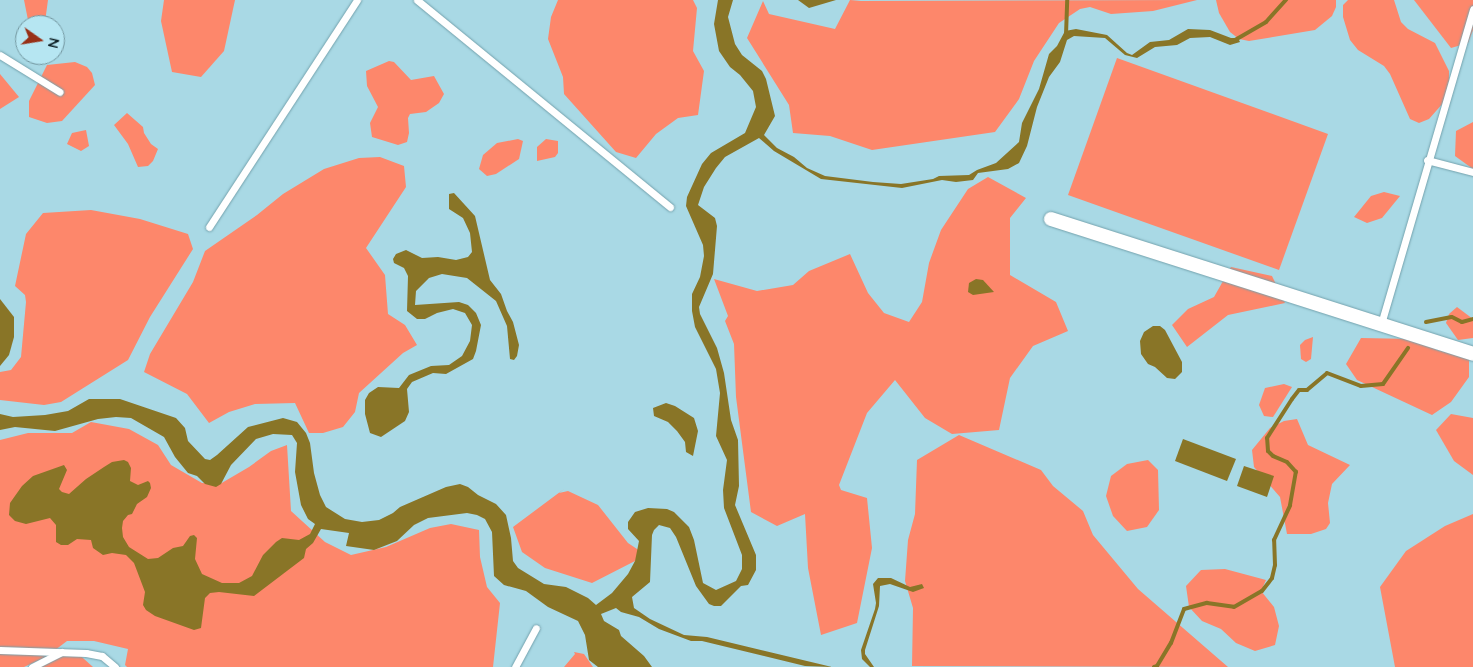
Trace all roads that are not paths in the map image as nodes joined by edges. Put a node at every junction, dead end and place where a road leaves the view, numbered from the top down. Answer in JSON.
{"nodes":[{"id":1,"x":357,"y":0,"type":"edge"},
{"id":2,"x":416,"y":0,"type":"edge"},
{"id":3,"x":1473,"y":9,"type":"edge"},
{"id":4,"x":0,"y":55,"type":"edge"},
{"id":5,"x":60,"y":92,"type":"dead end"},
{"id":6,"x":1428,"y":160,"type":"junction"},
{"id":7,"x":1473,"y":172,"type":"edge"},
{"id":8,"x":670,"y":207,"type":"dead end"},
{"id":9,"x":1051,"y":219,"type":"dead end"},
{"id":10,"x":209,"y":227,"type":"dead end"},
{"id":11,"x":1381,"y":324,"type":"junction"},
{"id":12,"x":1473,"y":354,"type":"edge"},
{"id":13,"x":536,"y":628,"type":"dead end"},
{"id":14,"x":0,"y":650,"type":"edge"},
{"id":15,"x":62,"y":652,"type":"junction"},
{"id":16,"x":32,"y":667,"type":"edge"},
{"id":17,"x":115,"y":667,"type":"edge"},
{"id":18,"x":515,"y":667,"type":"edge"}],
"edges":[{"from":1,"to":10,"type":"lane"},
{"from":2,"to":8,"type":"lane"},
{"from":3,"to":6,"type":"lane"},
{"from":4,"to":5,"type":"lane"},
{"from":6,"to":7,"type":"lane"},
{"from":6,"to":11,"type":"lane"},
{"from":9,"to":11,"type":"street"},
{"from":11,"to":12,"type":"street"},
{"from":13,"to":18,"type":"lane"},
{"from":14,"to":15,"type":"lane"},
{"from":15,"to":16,"type":"lane"},
{"from":15,"to":17,"type":"lane"}]}
